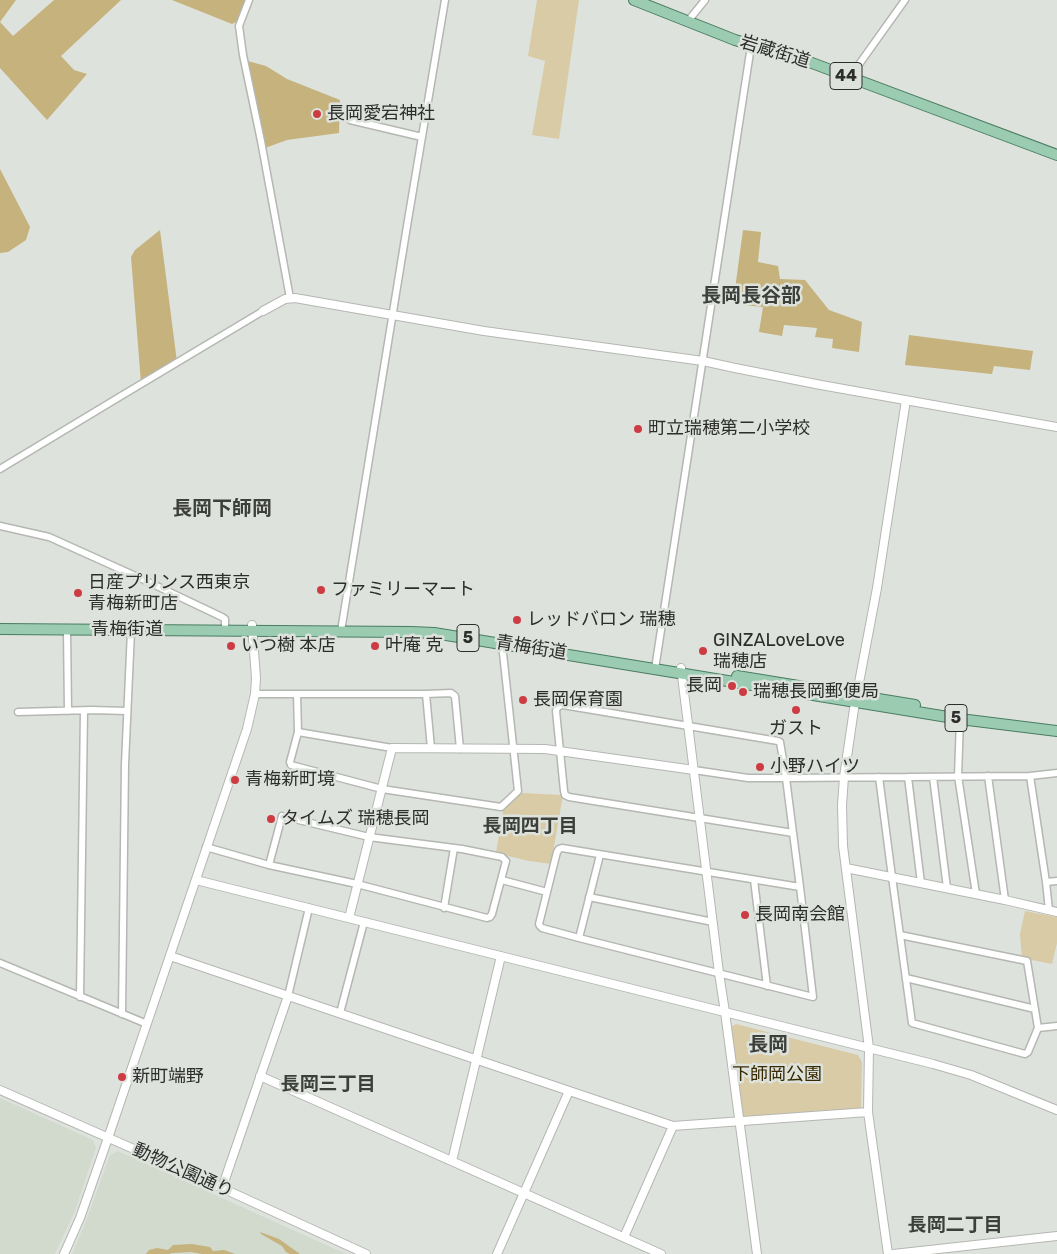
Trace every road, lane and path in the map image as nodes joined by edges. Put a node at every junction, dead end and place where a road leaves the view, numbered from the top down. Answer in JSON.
{"nodes":[{"id":1,"x":249,"y":0,"type":"edge"},
{"id":2,"x":445,"y":0,"type":"edge"},
{"id":3,"x":634,"y":0,"type":"edge"},
{"id":4,"x":705,"y":0,"type":"edge"},
{"id":5,"x":905,"y":0,"type":"edge"},
{"id":6,"x":688,"y":21,"type":"junction"},
{"id":7,"x":752,"y":46,"type":"junction"},
{"id":8,"x":850,"y":77,"type":"junction"},
{"id":9,"x":350,"y":120,"type":"dead end"},
{"id":10,"x":422,"y":137,"type":"junction"},
{"id":11,"x":1057,"y":155,"type":"edge"},
{"id":12,"x":290,"y":298,"type":"junction"},
{"id":13,"x":263,"y":312,"type":"joint"},
{"id":14,"x":392,"y":315,"type":"junction"},
{"id":15,"x":703,"y":361,"type":"junction"},
{"id":16,"x":906,"y":400,"type":"junction"},
{"id":17,"x":1057,"y":427,"type":"edge"},
{"id":18,"x":0,"y":469,"type":"edge"},
{"id":19,"x":0,"y":526,"type":"edge"},
{"id":20,"x":0,"y":623,"type":"edge"},
{"id":21,"x":225,"y":627,"type":"junction"},
{"id":22,"x":252,"y":628,"type":"junction"},
{"id":23,"x":341,"y":628,"type":"junction"},
{"id":24,"x":0,"y":629,"type":"edge"},
{"id":25,"x":66,"y":630,"type":"junction"},
{"id":26,"x":130,"y":631,"type":"junction"},
{"id":27,"x":502,"y":644,"type":"junction"},
{"id":28,"x":655,"y":666,"type":"junction"},
{"id":29,"x":682,"y":671,"type":"junction"},
{"id":30,"x":255,"y":694,"type":"junction"},
{"id":31,"x":297,"y":694,"type":"junction"},
{"id":32,"x":426,"y":694,"type":"junction"},
{"id":33,"x":856,"y":699,"type":"junction"},
{"id":34,"x":127,"y":710,"type":"junction"},
{"id":35,"x":68,"y":711,"type":"junction"},
{"id":36,"x":84,"y":711,"type":"junction"},
{"id":37,"x":18,"y":712,"type":"dead end"},
{"id":38,"x":960,"y":719,"type":"junction"},
{"id":39,"x":1057,"y":725,"type":"edge"},
{"id":40,"x":688,"y":726,"type":"junction"},
{"id":41,"x":1057,"y":731,"type":"edge"},
{"id":42,"x":298,"y":732,"type":"junction"},
{"id":43,"x":392,"y":748,"type":"junction"},
{"id":44,"x":431,"y":748,"type":"junction"},
{"id":45,"x":460,"y":749,"type":"junction"},
{"id":46,"x":514,"y":749,"type":"junction"},
{"id":47,"x":561,"y":751,"type":"junction"},
{"id":48,"x":694,"y":770,"type":"junction"},
{"id":49,"x":1057,"y":773,"type":"edge"},
{"id":50,"x":933,"y":776,"type":"junction"},
{"id":51,"x":958,"y":776,"type":"junction"},
{"id":52,"x":988,"y":776,"type":"junction"},
{"id":53,"x":1030,"y":776,"type":"junction"},
{"id":54,"x":844,"y":777,"type":"junction"},
{"id":55,"x":879,"y":777,"type":"junction"},
{"id":56,"x":908,"y":777,"type":"junction"},
{"id":57,"x":786,"y":778,"type":"junction"},
{"id":58,"x":382,"y":789,"type":"junction"},
{"id":59,"x":700,"y":817,"type":"junction"},
{"id":60,"x":793,"y":833,"type":"junction"},
{"id":61,"x":369,"y":837,"type":"junction"},
{"id":62,"x":206,"y":847,"type":"junction"},
{"id":63,"x":454,"y":848,"type":"junction"},
{"id":64,"x":600,"y":855,"type":"junction"},
{"id":65,"x":270,"y":865,"type":"junction"},
{"id":66,"x":846,"y":868,"type":"junction"},
{"id":67,"x":706,"y":872,"type":"junction"},
{"id":68,"x":892,"y":877,"type":"junction"},
{"id":69,"x":196,"y":880,"type":"junction"},
{"id":70,"x":502,"y":880,"type":"junction"},
{"id":71,"x":754,"y":880,"type":"junction"},
{"id":72,"x":1057,"y":881,"type":"edge"},
{"id":73,"x":1046,"y":882,"type":"junction"},
{"id":74,"x":921,"y":883,"type":"junction"},
{"id":75,"x":357,"y":884,"type":"junction"},
{"id":76,"x":800,"y":887,"type":"junction"},
{"id":77,"x":947,"y":888,"type":"junction"},
{"id":78,"x":547,"y":892,"type":"junction"},
{"id":79,"x":976,"y":894,"type":"junction"},
{"id":80,"x":589,"y":897,"type":"junction"},
{"id":81,"x":1005,"y":900,"type":"junction"},
{"id":82,"x":309,"y":908,"type":"junction"},
{"id":83,"x":444,"y":908,"type":"junction"},
{"id":84,"x":1053,"y":911,"type":"edge"},
{"id":85,"x":348,"y":918,"type":"junction"},
{"id":86,"x":364,"y":922,"type":"junction"},
{"id":87,"x":713,"y":922,"type":"junction"},
{"id":88,"x":900,"y":935,"type":"junction"},
{"id":89,"x":579,"y":938,"type":"junction"},
{"id":90,"x":170,"y":956,"type":"junction"},
{"id":91,"x":501,"y":956,"type":"junction"},
{"id":92,"x":0,"y":963,"type":"edge"},
{"id":93,"x":719,"y":973,"type":"junction"},
{"id":94,"x":906,"y":978,"type":"junction"},
{"id":95,"x":768,"y":986,"type":"junction"},
{"id":96,"x":288,"y":996,"type":"junction"},
{"id":97,"x":80,"y":997,"type":"junction"},
{"id":98,"x":1035,"y":1009,"type":"junction"},
{"id":99,"x":725,"y":1012,"type":"junction"},
{"id":100,"x":340,"y":1013,"type":"junction"},
{"id":101,"x":122,"y":1014,"type":"junction"},
{"id":102,"x":147,"y":1024,"type":"junction"},
{"id":103,"x":1057,"y":1026,"type":"edge"},
{"id":104,"x":1038,"y":1028,"type":"junction"},
{"id":105,"x":869,"y":1048,"type":"junction"},
{"id":106,"x":477,"y":1059,"type":"junction"},
{"id":107,"x":260,"y":1076,"type":"junction"},
{"id":108,"x":0,"y":1090,"type":"edge"},
{"id":109,"x":569,"y":1091,"type":"junction"},
{"id":110,"x":1057,"y":1110,"type":"edge"},
{"id":111,"x":868,"y":1112,"type":"junction"},
{"id":112,"x":739,"y":1121,"type":"junction"},
{"id":113,"x":673,"y":1126,"type":"junction"},
{"id":114,"x":108,"y":1138,"type":"junction"},
{"id":115,"x":452,"y":1161,"type":"junction"},
{"id":116,"x":222,"y":1188,"type":"junction"},
{"id":117,"x":524,"y":1193,"type":"junction"},
{"id":118,"x":1057,"y":1236,"type":"edge"},
{"id":119,"x":624,"y":1237,"type":"junction"},
{"id":120,"x":949,"y":1251,"type":"edge"},
{"id":121,"x":64,"y":1254,"type":"edge"},
{"id":122,"x":366,"y":1254,"type":"edge"},
{"id":123,"x":497,"y":1254,"type":"edge"},
{"id":124,"x":661,"y":1254,"type":"edge"},
{"id":125,"x":757,"y":1254,"type":"edge"},
{"id":126,"x":888,"y":1254,"type":"edge"},
{"id":127,"x":893,"y":1254,"type":"edge"}],
"edges":[{"from":1,"to":12,"type":"street"},
{"from":2,"to":10,"type":"street"},
{"from":3,"to":6,"type":"main road","name":"岩蔵街道","number":"44"},
{"from":4,"to":6,"type":"street"},
{"from":5,"to":8,"type":"street"},
{"from":6,"to":7,"type":"main road","name":"岩蔵街道","number":"44"},
{"from":7,"to":8,"type":"main road","name":"岩蔵街道","number":"44"},
{"from":7,"to":15,"type":"street"},
{"from":8,"to":11,"type":"main road","name":"岩蔵街道","number":"44"},
{"from":9,"to":10,"type":"street"},
{"from":10,"to":14,"type":"street"},
{"from":12,"to":13,"type":"street"},
{"from":12,"to":14,"type":"street"},
{"from":13,"to":18,"type":"street"},
{"from":14,"to":15,"type":"street"},
{"from":14,"to":23,"type":"street"},
{"from":15,"to":16,"type":"street"},
{"from":15,"to":28,"type":"street"},
{"from":16,"to":17,"type":"street"},
{"from":16,"to":33,"type":"street"},
{"from":19,"to":21,"type":"street"},
{"from":20,"to":21,"type":"main road","name":"青梅街道","number":"5"},
{"from":21,"to":22,"type":"main road","name":"青梅街道","number":"5"},
{"from":21,"to":26,"type":"main road","name":"青梅街道","number":"5"},
{"from":22,"to":23,"type":"main road","name":"青梅街道","number":"5"},
{"from":22,"to":30,"type":"street"},
{"from":23,"to":27,"type":"main road","name":"青梅街道","number":"5"},
{"from":23,"to":28,"type":"main road","name":"青梅街道","number":"5"},
{"from":24,"to":25,"type":"main road","name":"青梅街道","number":"5"},
{"from":25,"to":26,"type":"main road","name":"青梅街道","number":"5"},
{"from":25,"to":35,"type":"street"},
{"from":26,"to":34,"type":"street"},
{"from":27,"to":28,"type":"main road","name":"青梅街道","number":"5"},
{"from":27,"to":46,"type":"street"},
{"from":28,"to":29,"type":"main road","name":"青梅街道","number":"5"},
{"from":29,"to":33,"type":"main road","name":"青梅街道","number":"5"},
{"from":29,"to":40,"type":"street"},
{"from":30,"to":31,"type":"street"},
{"from":30,"to":62,"type":"street"},
{"from":31,"to":32,"type":"street"},
{"from":31,"to":42,"type":"street"},
{"from":32,"to":44,"type":"street"},
{"from":32,"to":45,"type":"street"},
{"from":33,"to":38,"type":"main road","name":"青梅街道","number":"5"},
{"from":33,"to":39,"type":"main road","name":"青梅街道","number":"5"},
{"from":33,"to":54,"type":"street"},
{"from":34,"to":36,"type":"street"},
{"from":34,"to":101,"type":"street"},
{"from":35,"to":36,"type":"street"},
{"from":35,"to":37,"type":"street"},
{"from":36,"to":97,"type":"street"},
{"from":38,"to":41,"type":"main road","name":"青梅街道","number":"5"},
{"from":38,"to":51,"type":"street"},
{"from":40,"to":47,"type":"street"},
{"from":40,"to":48,"type":"street"},
{"from":40,"to":57,"type":"street"},
{"from":42,"to":43,"type":"street"},
{"from":42,"to":58,"type":"street"},
{"from":43,"to":44,"type":"street"},
{"from":43,"to":58,"type":"street"},
{"from":44,"to":45,"type":"street"},
{"from":45,"to":46,"type":"street"},
{"from":46,"to":47,"type":"street"},
{"from":46,"to":58,"type":"street"},
{"from":47,"to":48,"type":"street"},
{"from":47,"to":59,"type":"street"},
{"from":48,"to":57,"type":"street"},
{"from":48,"to":59,"type":"street"},
{"from":49,"to":53,"type":"street"},
{"from":50,"to":51,"type":"street"},
{"from":50,"to":56,"type":"street"},
{"from":50,"to":77,"type":"street"},
{"from":51,"to":52,"type":"street"},
{"from":51,"to":79,"type":"street"},
{"from":52,"to":53,"type":"street"},
{"from":52,"to":81,"type":"street"},
{"from":53,"to":73,"type":"street"},
{"from":54,"to":55,"type":"street"},
{"from":54,"to":57,"type":"street"},
{"from":54,"to":66,"type":"street"},
{"from":55,"to":56,"type":"street"},
{"from":55,"to":68,"type":"street"},
{"from":56,"to":74,"type":"street"},
{"from":57,"to":60,"type":"street"},
{"from":58,"to":61,"type":"street"},
{"from":59,"to":60,"type":"street"},
{"from":59,"to":67,"type":"street"},
{"from":60,"to":76,"type":"street"},
{"from":61,"to":63,"type":"street"},
{"from":61,"to":65,"type":"street"},
{"from":61,"to":75,"type":"street"},
{"from":62,"to":65,"type":"street"},
{"from":62,"to":69,"type":"street"},
{"from":63,"to":70,"type":"street"},
{"from":63,"to":83,"type":"street"},
{"from":64,"to":67,"type":"street"},
{"from":64,"to":78,"type":"street"},
{"from":64,"to":80,"type":"street"},
{"from":65,"to":75,"type":"street"},
{"from":66,"to":68,"type":"street"},
{"from":66,"to":105,"type":"street"},
{"from":67,"to":71,"type":"street"},
{"from":67,"to":87,"type":"street"},
{"from":68,"to":74,"type":"street"},
{"from":68,"to":88,"type":"street"},
{"from":69,"to":82,"type":"street"},
{"from":69,"to":90,"type":"street"},
{"from":70,"to":78,"type":"street"},
{"from":70,"to":83,"type":"street"},
{"from":71,"to":76,"type":"street"},
{"from":71,"to":95,"type":"street"},
{"from":72,"to":73,"type":"street"},
{"from":73,"to":84,"type":"street"},
{"from":74,"to":77,"type":"street"},
{"from":75,"to":83,"type":"street"},
{"from":75,"to":85,"type":"street"},
{"from":76,"to":95,"type":"street"},
{"from":77,"to":79,"type":"street"},
{"from":78,"to":89,"type":"street"},
{"from":79,"to":81,"type":"street"},
{"from":80,"to":87,"type":"street"},
{"from":80,"to":89,"type":"street"},
{"from":81,"to":84,"type":"street"},
{"from":82,"to":85,"type":"street"},
{"from":82,"to":96,"type":"street"},
{"from":85,"to":86,"type":"street"},
{"from":86,"to":91,"type":"street"},
{"from":86,"to":100,"type":"street"},
{"from":87,"to":93,"type":"street"},
{"from":88,"to":94,"type":"street"},
{"from":88,"to":98,"type":"street"},
{"from":89,"to":93,"type":"street"},
{"from":90,"to":96,"type":"street"},
{"from":90,"to":102,"type":"street"},
{"from":91,"to":99,"type":"street"},
{"from":91,"to":106,"type":"street"},
{"from":92,"to":97,"type":"street"},
{"from":93,"to":95,"type":"street"},
{"from":93,"to":99,"type":"street"},
{"from":94,"to":98,"type":"street"},
{"from":94,"to":104,"type":"street"},
{"from":96,"to":100,"type":"street"},
{"from":96,"to":107,"type":"street"},
{"from":97,"to":101,"type":"street"},
{"from":98,"to":104,"type":"street"},
{"from":99,"to":105,"type":"street"},
{"from":99,"to":112,"type":"street"},
{"from":100,"to":106,"type":"street"},
{"from":101,"to":102,"type":"street"},
{"from":102,"to":114,"type":"street"},
{"from":103,"to":104,"type":"street"},
{"from":105,"to":110,"type":"street"},
{"from":105,"to":111,"type":"street"},
{"from":106,"to":109,"type":"street"},
{"from":106,"to":115,"type":"street"},
{"from":107,"to":115,"type":"street"},
{"from":107,"to":116,"type":"street"},
{"from":108,"to":114,"type":"street","name":"動物公園通り"},
{"from":109,"to":113,"type":"street"},
{"from":109,"to":117,"type":"street"},
{"from":111,"to":112,"type":"street"},
{"from":111,"to":126,"type":"street"},
{"from":112,"to":113,"type":"street"},
{"from":112,"to":125,"type":"street"},
{"from":113,"to":119,"type":"street"},
{"from":114,"to":116,"type":"street","name":"動物公園通り"},
{"from":114,"to":121,"type":"street"},
{"from":115,"to":117,"type":"street"},
{"from":116,"to":122,"type":"street","name":"動物公園通り"},
{"from":117,"to":119,"type":"street"},
{"from":117,"to":123,"type":"street"},
{"from":118,"to":120,"type":"street"},
{"from":119,"to":124,"type":"street"},
{"from":120,"to":127,"type":"street"}]}
